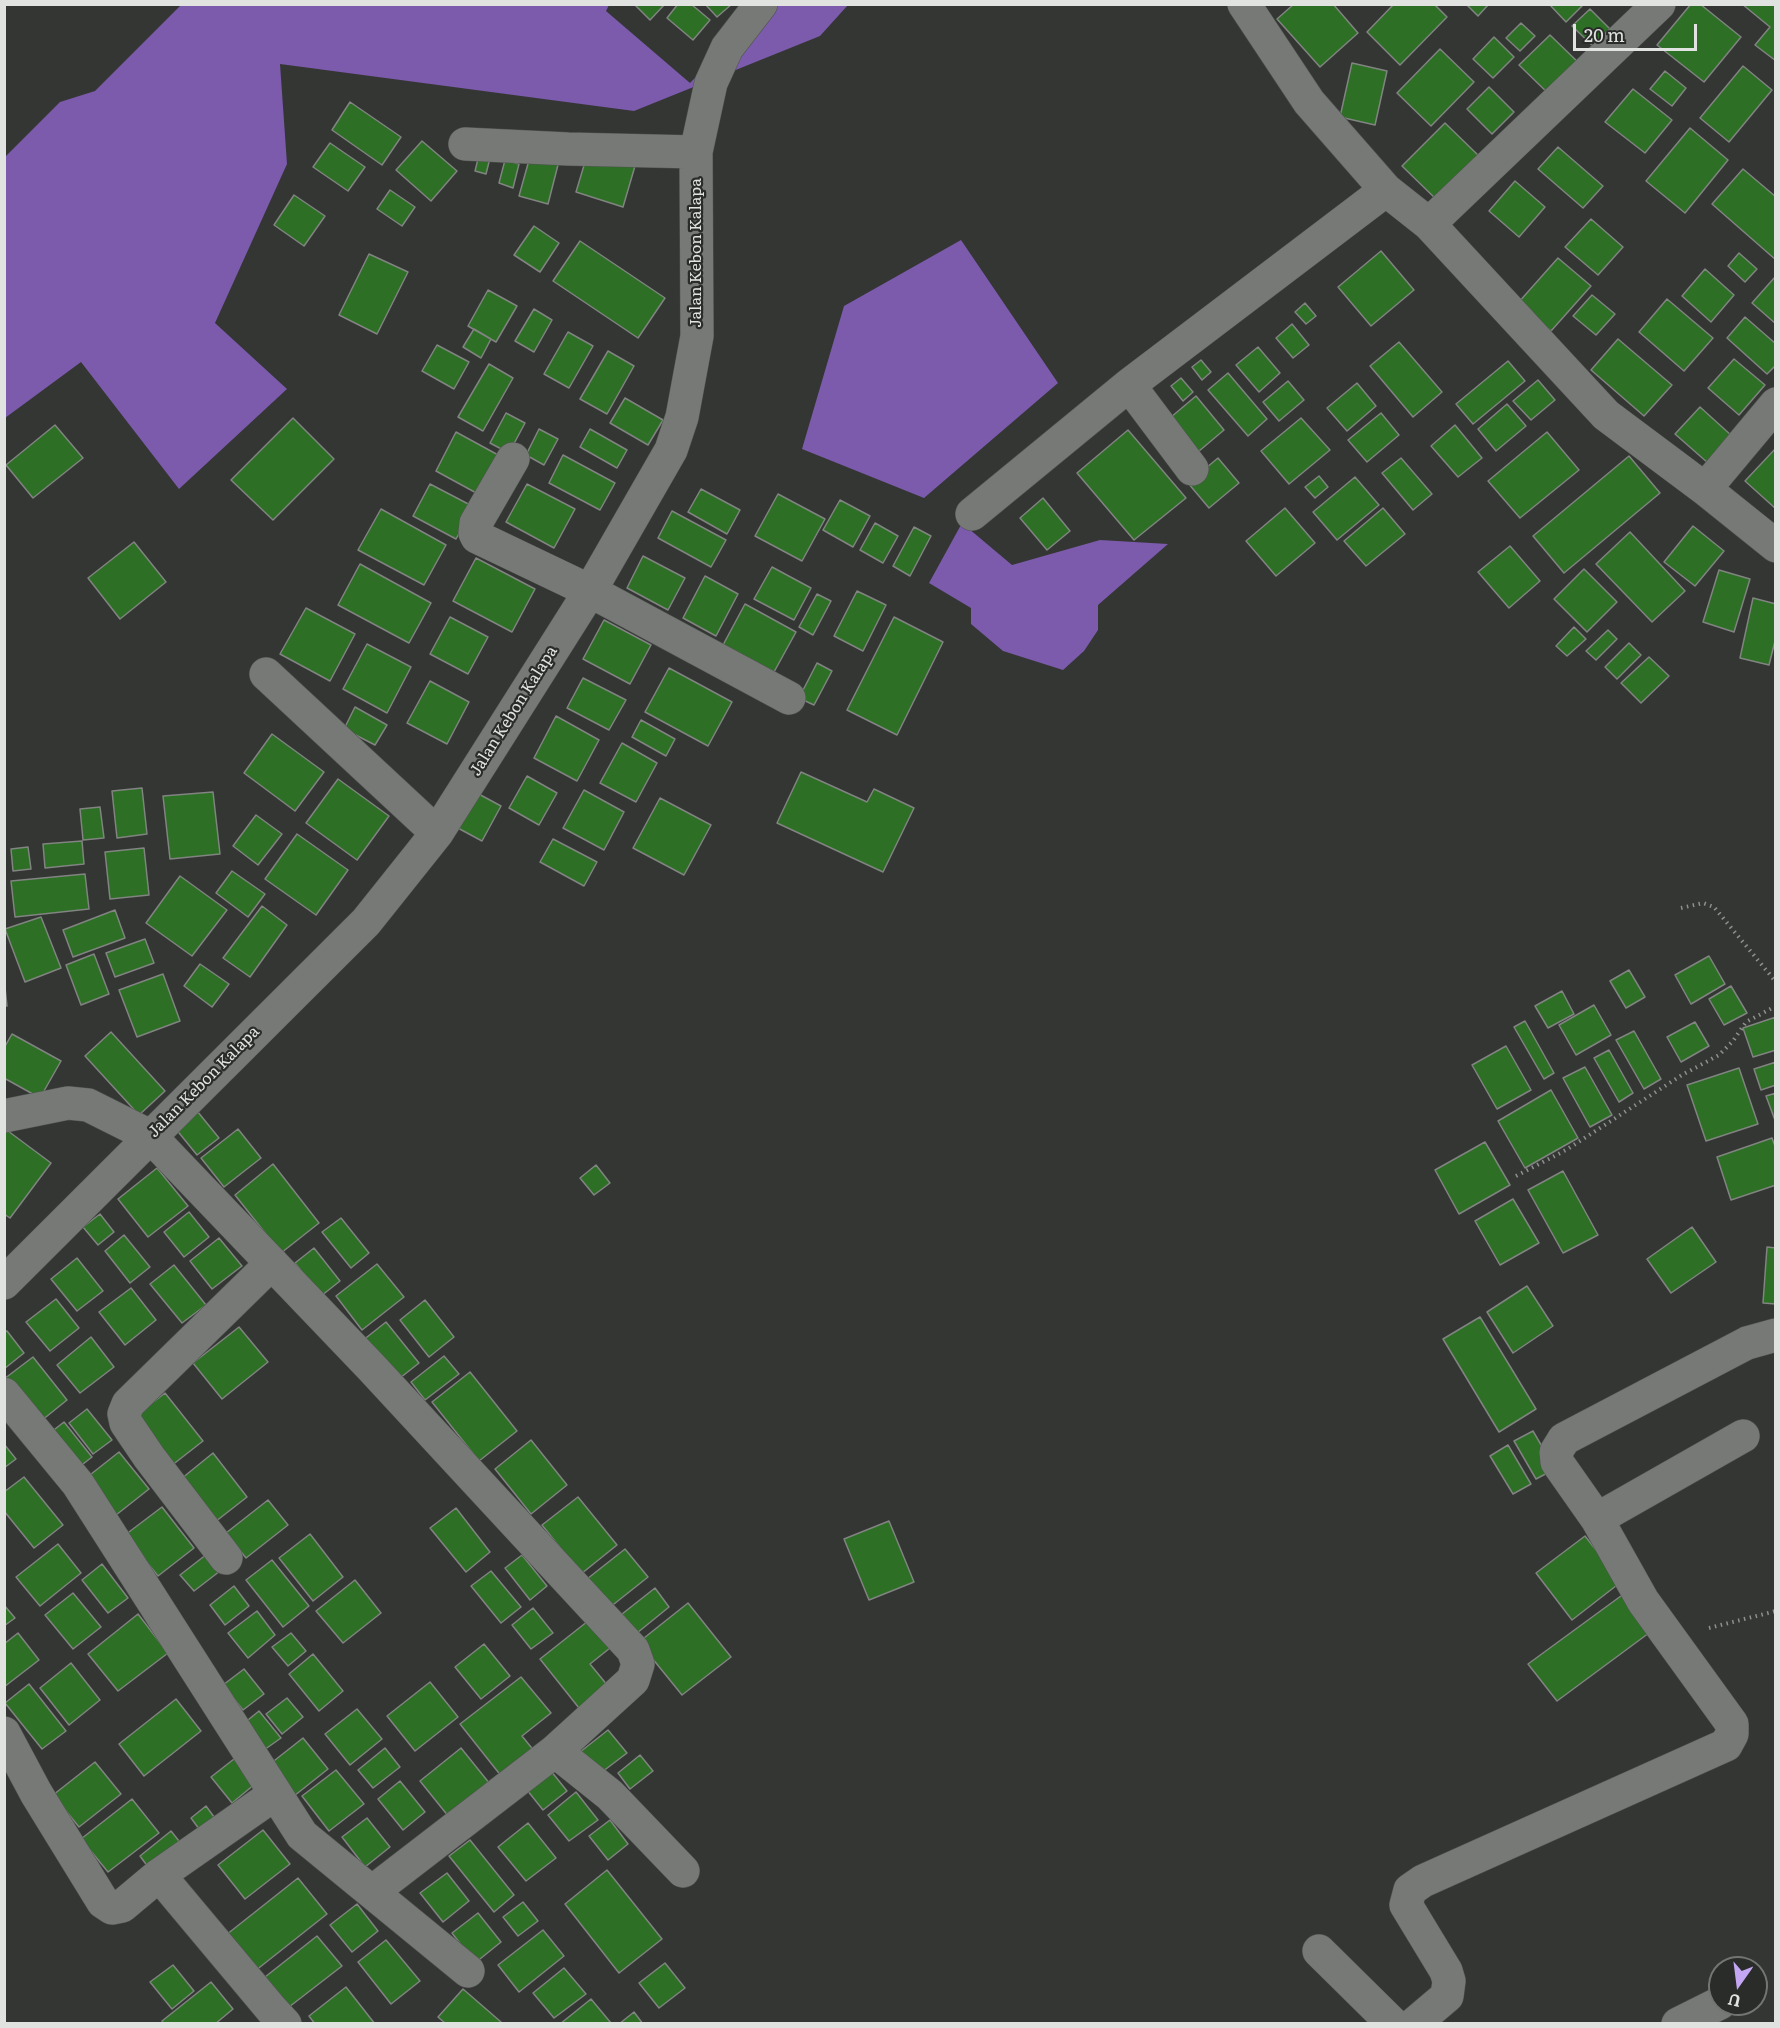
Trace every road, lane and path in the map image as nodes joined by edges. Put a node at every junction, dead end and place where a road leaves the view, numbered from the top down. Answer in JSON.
{"nodes":[{"id":1,"x":761,"y":4,"type":"edge"},
{"id":2,"x":1244,"y":4,"type":"edge"},
{"id":3,"x":1659,"y":4,"type":"edge"},
{"id":4,"x":465,"y":144,"type":"dead end"},
{"id":5,"x":696,"y":152,"type":"junction"},
{"id":6,"x":1386,"y":190,"type":"junction"},
{"id":7,"x":1429,"y":224,"type":"junction"},
{"id":8,"x":1129,"y":385,"type":"junction"},
{"id":9,"x":1776,"y":404,"type":"edge"},
{"id":10,"x":513,"y":459,"type":"dead end"},
{"id":11,"x":1192,"y":469,"type":"dead end"},
{"id":12,"x":1705,"y":489,"type":"junction"},
{"id":13,"x":972,"y":514,"type":"dead end"},
{"id":14,"x":1776,"y":546,"type":"edge"},
{"id":15,"x":590,"y":591,"type":"junction"},
{"id":16,"x":266,"y":674,"type":"dead end"},
{"id":17,"x":789,"y":698,"type":"dead end"},
{"id":18,"x":437,"y":833,"type":"junction"},
{"id":19,"x":1680,"y":908,"type":"dead end"},
{"id":20,"x":1776,"y":982,"type":"edge"},
{"id":21,"x":1776,"y":1006,"type":"edge"},
{"id":22,"x":4,"y":1116,"type":"edge"},
{"id":23,"x":150,"y":1137,"type":"junction"},
{"id":24,"x":1515,"y":1176,"type":"dead end"},
{"id":25,"x":272,"y":1263,"type":"junction"},
{"id":26,"x":4,"y":1283,"type":"edge"},
{"id":27,"x":1776,"y":1335,"type":"edge"},
{"id":28,"x":4,"y":1394,"type":"edge"},
{"id":29,"x":1743,"y":1436,"type":"dead end"},
{"id":30,"x":1597,"y":1520,"type":"junction"},
{"id":31,"x":226,"y":1558,"type":"dead end"},
{"id":32,"x":1776,"y":1611,"type":"edge"},
{"id":33,"x":1674,"y":1642,"type":"junction"},
{"id":34,"x":4,"y":1733,"type":"edge"},
{"id":35,"x":555,"y":1751,"type":"junction"},
{"id":36,"x":275,"y":1794,"type":"junction"},
{"id":37,"x":682,"y":1870,"type":"dead end"},
{"id":38,"x":159,"y":1875,"type":"junction"},
{"id":39,"x":372,"y":1892,"type":"junction"},
{"id":40,"x":1319,"y":1951,"type":"dead end"},
{"id":41,"x":468,"y":1971,"type":"dead end"},
{"id":42,"x":1708,"y":2009,"type":"edge"},
{"id":43,"x":285,"y":2024,"type":"edge"},
{"id":44,"x":1393,"y":2024,"type":"edge"},
{"id":45,"x":1414,"y":2024,"type":"edge"},
{"id":46,"x":1678,"y":2024,"type":"edge"}],
"edges":[{"from":1,"to":5,"type":"street","name":"Jalan Kebon Kalapa"},
{"from":2,"to":6,"type":"street"},
{"from":3,"to":7,"type":"street"},
{"from":4,"to":5,"type":"street"},
{"from":5,"to":15,"type":"street","name":"Jalan Kebon Kalapa"},
{"from":6,"to":7,"type":"street"},
{"from":6,"to":8,"type":"street"},
{"from":7,"to":12,"type":"street"},
{"from":8,"to":11,"type":"street"},
{"from":8,"to":13,"type":"street"},
{"from":9,"to":12,"type":"street"},
{"from":10,"to":15,"type":"street"},
{"from":12,"to":14,"type":"street"},
{"from":15,"to":17,"type":"street"},
{"from":15,"to":18,"type":"street","name":"Jalan Kebon Kalapa"},
{"from":16,"to":18,"type":"street"},
{"from":18,"to":23,"type":"street","name":"Jalan Kebon Kalapa"},
{"from":19,"to":20,"type":"path"},
{"from":21,"to":24,"type":"path"},
{"from":22,"to":23,"type":"street"},
{"from":23,"to":25,"type":"street"},
{"from":23,"to":26,"type":"street","name":"Jalan Kebon Kalapa"},
{"from":25,"to":31,"type":"street"},
{"from":25,"to":35,"type":"street"},
{"from":27,"to":30,"type":"street"},
{"from":28,"to":36,"type":"street"},
{"from":29,"to":30,"type":"street"},
{"from":30,"to":33,"type":"street"},
{"from":32,"to":33,"type":"path"},
{"from":33,"to":45,"type":"street"},
{"from":34,"to":38,"type":"street"},
{"from":35,"to":37,"type":"street"},
{"from":35,"to":39,"type":"street"},
{"from":36,"to":38,"type":"street"},
{"from":36,"to":39,"type":"street"},
{"from":38,"to":43,"type":"street"},
{"from":39,"to":41,"type":"street"},
{"from":40,"to":44,"type":"street"},
{"from":42,"to":46,"type":"street"}]}
